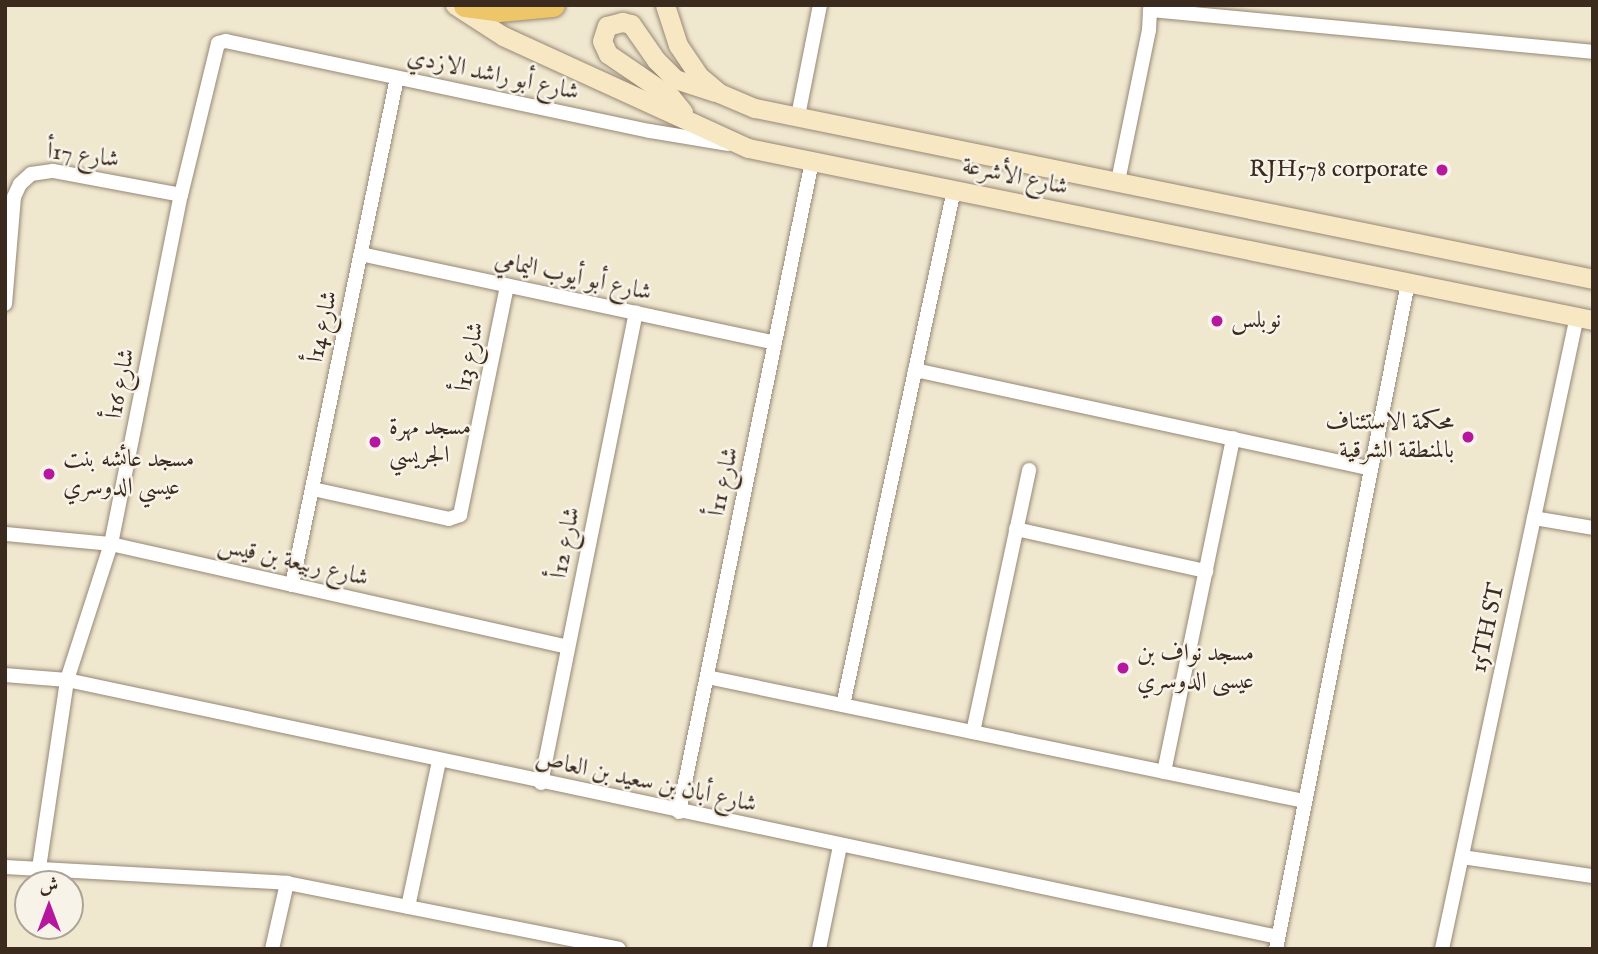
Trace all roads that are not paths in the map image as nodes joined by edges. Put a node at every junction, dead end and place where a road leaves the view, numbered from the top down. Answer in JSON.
{"nodes":[{"id":1,"x":454,"y":5,"type":"edge"},
{"id":2,"x":465,"y":5,"type":"edge"},
{"id":3,"x":553,"y":5,"type":"edge"},
{"id":4,"x":665,"y":5,"type":"edge"},
{"id":5,"x":820,"y":5,"type":"edge"},
{"id":6,"x":1150,"y":7,"type":"edge"},
{"id":7,"x":230,"y":42,"type":"joint"},
{"id":8,"x":1593,"y":52,"type":"edge"},
{"id":9,"x":397,"y":78,"type":"junction"},
{"id":10,"x":719,"y":93,"type":"junction"},
{"id":11,"x":798,"y":116,"type":"junction"},
{"id":12,"x":690,"y":121,"type":"junction"},
{"id":13,"x":748,"y":148,"type":"junction"},
{"id":14,"x":812,"y":161,"type":"junction"},
{"id":15,"x":1118,"y":181,"type":"junction"},
{"id":16,"x":954,"y":190,"type":"junction"},
{"id":17,"x":181,"y":195,"type":"junction"},
{"id":18,"x":361,"y":254,"type":"junction"},
{"id":19,"x":1593,"y":279,"type":"edge"},
{"id":20,"x":1408,"y":283,"type":"junction"},
{"id":21,"x":508,"y":286,"type":"junction"},
{"id":22,"x":5,"y":304,"type":"edge"},
{"id":23,"x":636,"y":313,"type":"junction"},
{"id":24,"x":1585,"y":318,"type":"edge"},
{"id":25,"x":775,"y":343,"type":"junction"},
{"id":26,"x":915,"y":370,"type":"junction"},
{"id":27,"x":1233,"y":438,"type":"junction"},
{"id":28,"x":1369,"y":468,"type":"junction"},
{"id":29,"x":1029,"y":470,"type":"dead end"},
{"id":30,"x":313,"y":489,"type":"junction"},
{"id":31,"x":1534,"y":518,"type":"junction"},
{"id":32,"x":1593,"y":528,"type":"edge"},
{"id":33,"x":1016,"y":529,"type":"junction"},
{"id":34,"x":5,"y":534,"type":"edge"},
{"id":35,"x":111,"y":544,"type":"junction"},
{"id":36,"x":1206,"y":571,"type":"junction"},
{"id":37,"x":292,"y":585,"type":"junction"},
{"id":38,"x":568,"y":647,"type":"junction"},
{"id":39,"x":5,"y":675,"type":"edge"},
{"id":40,"x":707,"y":677,"type":"junction"},
{"id":41,"x":66,"y":680,"type":"junction"},
{"id":42,"x":843,"y":705,"type":"junction"},
{"id":43,"x":973,"y":732,"type":"junction"},
{"id":44,"x":439,"y":761,"type":"junction"},
{"id":45,"x":1164,"y":772,"type":"junction"},
{"id":46,"x":541,"y":783,"type":"junction"},
{"id":47,"x":1304,"y":801,"type":"junction"},
{"id":48,"x":679,"y":811,"type":"junction"},
{"id":49,"x":841,"y":846,"type":"junction"},
{"id":50,"x":1462,"y":857,"type":"junction"},
{"id":51,"x":5,"y":867,"type":"edge"},
{"id":52,"x":39,"y":868,"type":"junction"},
{"id":53,"x":1593,"y":876,"type":"edge"},
{"id":54,"x":287,"y":883,"type":"junction"},
{"id":55,"x":408,"y":907,"type":"junction"},
{"id":56,"x":1277,"y":943,"type":"edge"},
{"id":57,"x":272,"y":949,"type":"edge"},
{"id":58,"x":619,"y":949,"type":"edge"},
{"id":59,"x":819,"y":949,"type":"edge"},
{"id":60,"x":1442,"y":949,"type":"edge"}],
"edges":[{"from":1,"to":12,"type":"street","name":"شارع الأشرعة"},
{"from":2,"to":3,"type":"main road"},
{"from":4,"to":10,"type":"street","name":"شارع الأشرعة"},
{"from":5,"to":11,"type":"street"},
{"from":6,"to":8,"type":"street"},
{"from":6,"to":15,"type":"street"},
{"from":7,"to":9,"type":"street","name":"شارع أبو راشد الازدي"},
{"from":7,"to":17,"type":"street","name":"شارع 16أ"},
{"from":9,"to":13,"type":"street","name":"شارع أبو راشد الازدي"},
{"from":9,"to":18,"type":"street","name":"شارع 14أ"},
{"from":10,"to":11,"type":"street","name":"شارع الأشرعة"},
{"from":10,"to":12,"type":"street"},
{"from":11,"to":15,"type":"street","name":"شارع الأشرعة"},
{"from":12,"to":13,"type":"street","name":"شارع الأشرعة"},
{"from":13,"to":14,"type":"street","name":"شارع الأشرعة"},
{"from":14,"to":16,"type":"street","name":"شارع الأشرعة"},
{"from":14,"to":25,"type":"street","name":"شارع 11أ"},
{"from":15,"to":19,"type":"street","name":"شارع الأشرعة"},
{"from":16,"to":20,"type":"street","name":"شارع الأشرعة"},
{"from":16,"to":26,"type":"street"},
{"from":17,"to":22,"type":"street","name":"شارع 17أ"},
{"from":17,"to":35,"type":"street","name":"شارع 16أ"},
{"from":18,"to":21,"type":"street","name":"شارع أبو أيوب اليمامي"},
{"from":18,"to":30,"type":"street","name":"شارع 14أ"},
{"from":20,"to":24,"type":"street","name":"شارع الأشرعة"},
{"from":20,"to":28,"type":"street"},
{"from":21,"to":23,"type":"street","name":"شارع أبو أيوب اليمامي"},
{"from":21,"to":30,"type":"street","name":"شارع 13أ"},
{"from":23,"to":25,"type":"street","name":"شارع أبو أيوب اليمامي"},
{"from":23,"to":38,"type":"street","name":"شارع 12أ"},
{"from":24,"to":31,"type":"street","name":"15TH ST"},
{"from":25,"to":40,"type":"street","name":"شارع 11أ"},
{"from":26,"to":27,"type":"street"},
{"from":26,"to":42,"type":"street"},
{"from":27,"to":28,"type":"street"},
{"from":27,"to":36,"type":"street"},
{"from":28,"to":47,"type":"street"},
{"from":29,"to":33,"type":"street"},
{"from":30,"to":37,"type":"street","name":"شارع 14أ"},
{"from":31,"to":32,"type":"street"},
{"from":31,"to":50,"type":"street","name":"15TH ST"},
{"from":33,"to":36,"type":"street"},
{"from":33,"to":43,"type":"street"},
{"from":34,"to":35,"type":"street","name":"شارع ربيعة بن قيس"},
{"from":35,"to":37,"type":"street","name":"شارع ربيعة بن قيس"},
{"from":35,"to":41,"type":"street","name":"شارع 16أ"},
{"from":36,"to":45,"type":"street"},
{"from":37,"to":38,"type":"street","name":"شارع ربيعة بن قيس"},
{"from":38,"to":46,"type":"street","name":"شارع 12أ"},
{"from":39,"to":41,"type":"street","name":"شارع أبان بن سعيد بن العاص"},
{"from":40,"to":42,"type":"street"},
{"from":40,"to":48,"type":"street","name":"شارع 11أ"},
{"from":41,"to":44,"type":"street","name":"شارع أبان بن سعيد بن العاص"},
{"from":41,"to":52,"type":"street","name":"شارع 16أ"},
{"from":42,"to":43,"type":"street"},
{"from":43,"to":45,"type":"street"},
{"from":44,"to":46,"type":"street","name":"شارع أبان بن سعيد بن العاص"},
{"from":44,"to":55,"type":"street"},
{"from":45,"to":47,"type":"street"},
{"from":46,"to":48,"type":"street","name":"شارع أبان بن سعيد بن العاص"},
{"from":47,"to":56,"type":"street"},
{"from":48,"to":49,"type":"street","name":"شارع أبان بن سعيد بن العاص"},
{"from":49,"to":56,"type":"street","name":"شارع أبان بن سعيد بن العاص"},
{"from":49,"to":59,"type":"street"},
{"from":50,"to":53,"type":"street"},
{"from":50,"to":60,"type":"street","name":"15TH ST"},
{"from":51,"to":52,"type":"street"},
{"from":52,"to":54,"type":"street"},
{"from":54,"to":55,"type":"street"},
{"from":54,"to":57,"type":"street"},
{"from":55,"to":58,"type":"street"}]}
